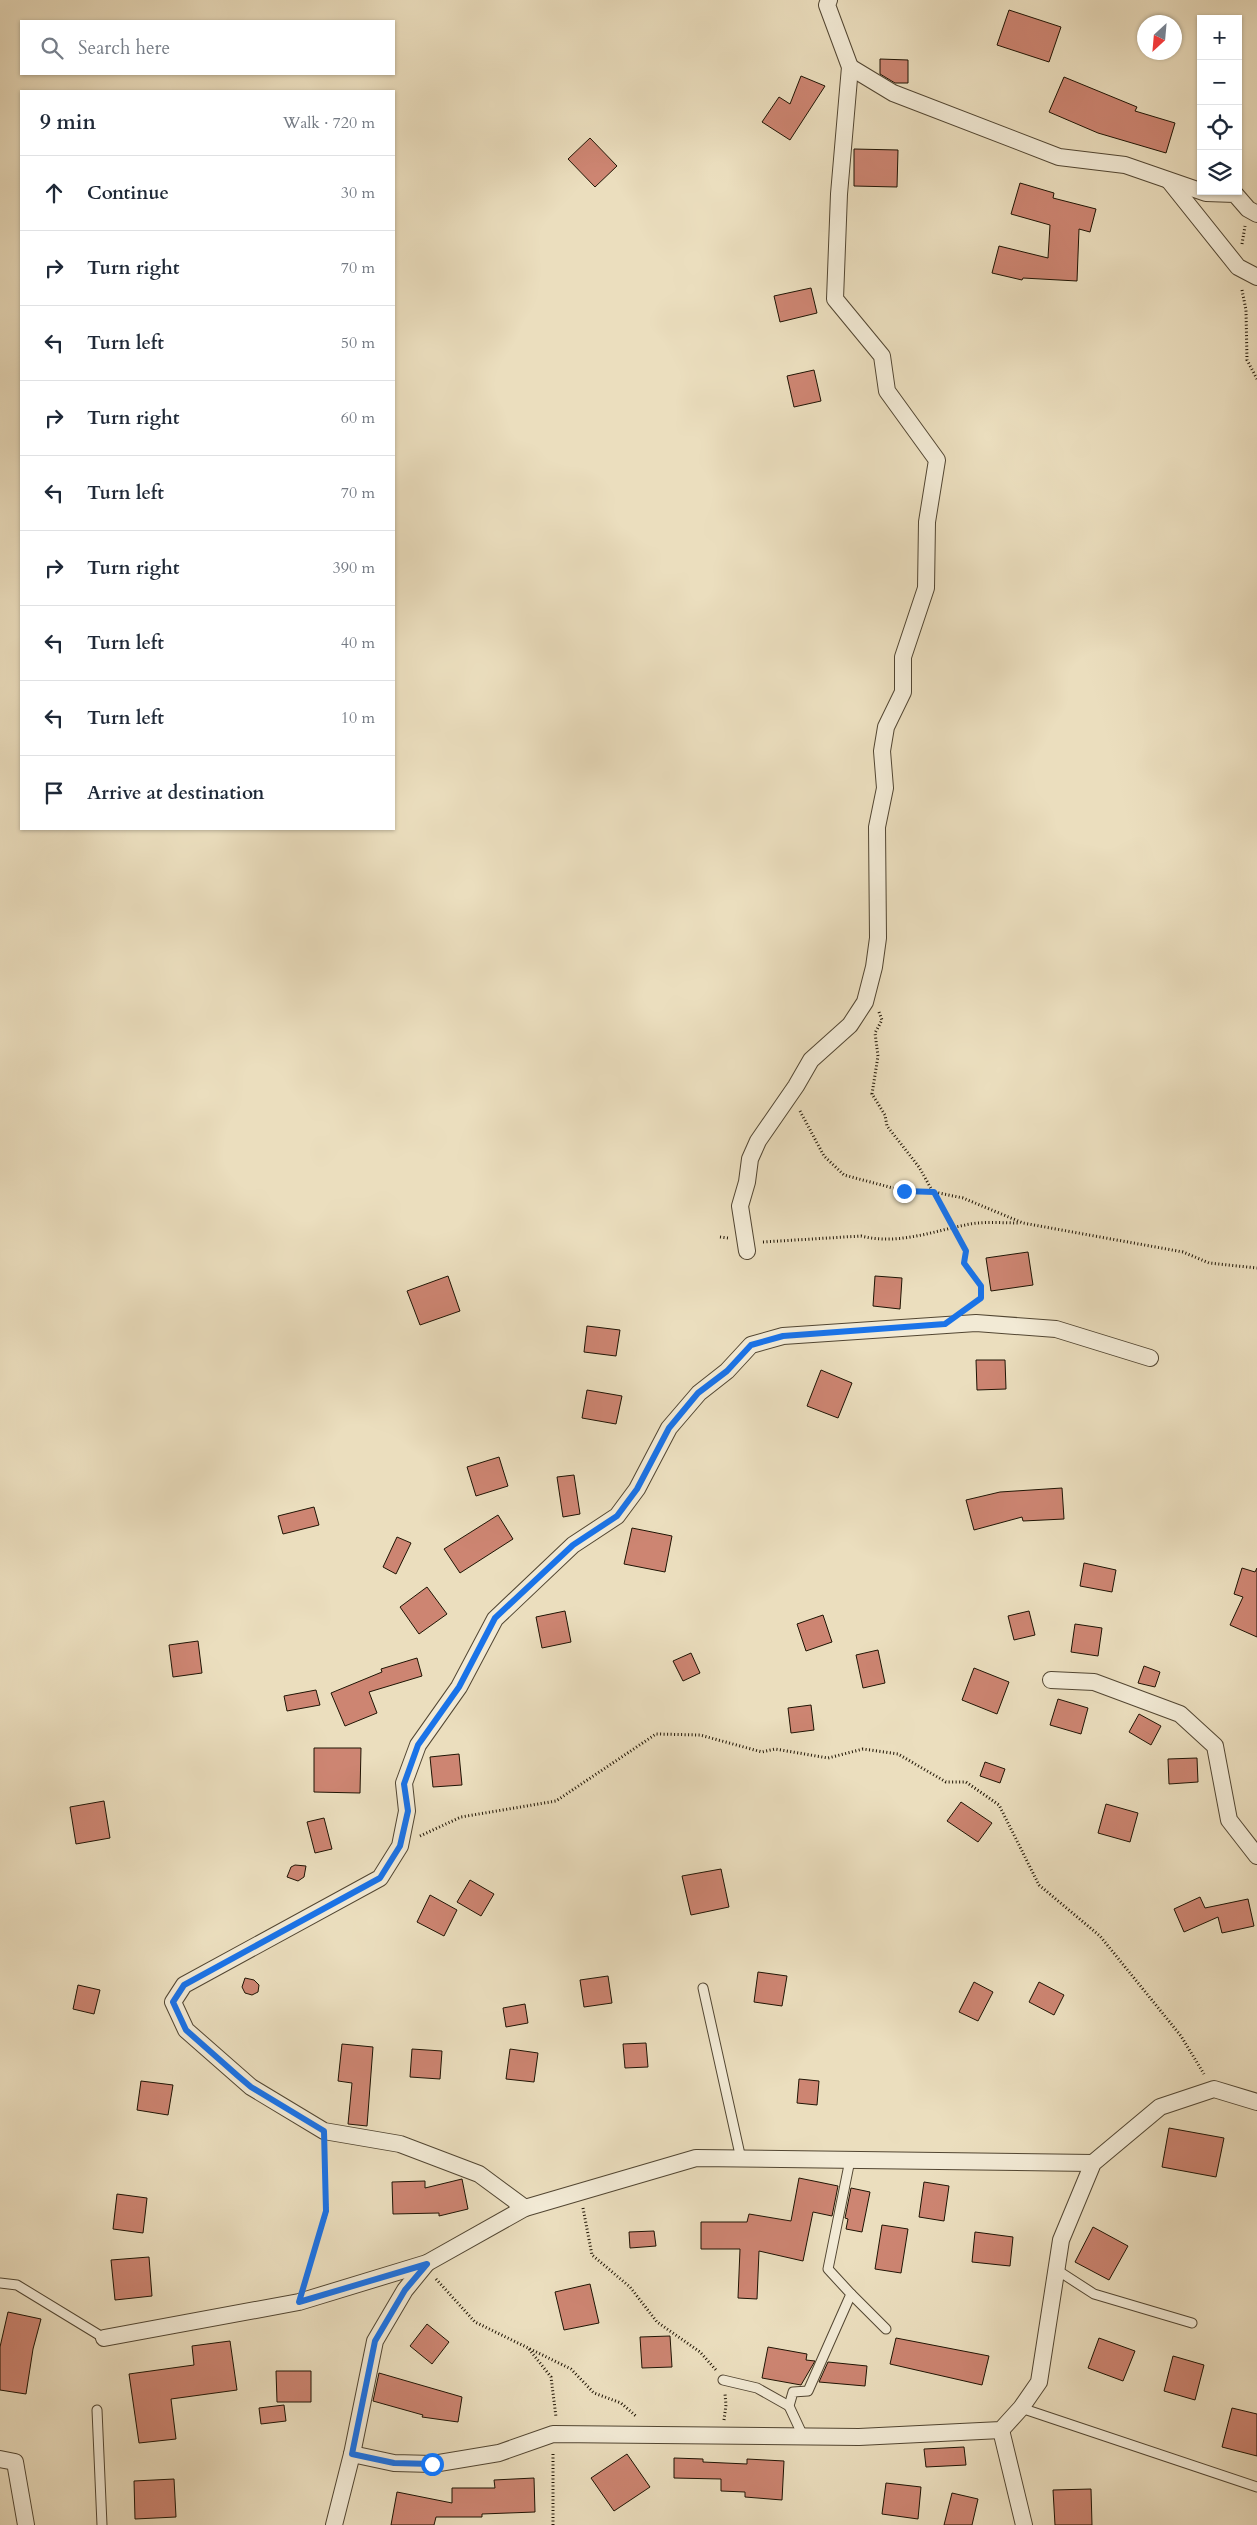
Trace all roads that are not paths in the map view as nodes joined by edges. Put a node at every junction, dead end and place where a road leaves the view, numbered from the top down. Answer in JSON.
{"nodes":[{"id":1,"x":829,"y":0,"type":"edge"},
{"id":2,"x":850,"y":67,"type":"junction"},
{"id":3,"x":1170,"y":182,"type":"junction"},
{"id":4,"x":1253,"y":211,"type":"edge"},
{"id":5,"x":1257,"y":277,"type":"edge"},
{"id":6,"x":745,"y":1246,"type":"road end"},
{"id":7,"x":1150,"y":1358,"type":"dead end"},
{"id":8,"x":1050,"y":1680,"type":"dead end"},
{"id":9,"x":1257,"y":1856,"type":"edge"},
{"id":10,"x":703,"y":1988,"type":"dead end"},
{"id":11,"x":1257,"y":2102,"type":"edge"},
{"id":12,"x":741,"y":2159,"type":"junction"},
{"id":13,"x":850,"y":2160,"type":"junction"},
{"id":14,"x":1093,"y":2163,"type":"junction"},
{"id":15,"x":525,"y":2208,"type":"junction"},
{"id":16,"x":427,"y":2264,"type":"junction"},
{"id":17,"x":1057,"y":2270,"type":"junction"},
{"id":18,"x":0,"y":2283,"type":"edge"},
{"id":19,"x":851,"y":2294,"type":"junction"},
{"id":20,"x":1192,"y":2323,"type":"dead end"},
{"id":21,"x":886,"y":2328,"type":"dead end"},
{"id":22,"x":104,"y":2338,"type":"joint"},
{"id":23,"x":723,"y":2380,"type":"road end"},
{"id":24,"x":788,"y":2406,"type":"junction"},
{"id":25,"x":1021,"y":2408,"type":"junction"},
{"id":26,"x":98,"y":2410,"type":"dead end"},
{"id":27,"x":1001,"y":2430,"type":"junction"},
{"id":28,"x":803,"y":2436,"type":"junction"},
{"id":29,"x":352,"y":2454,"type":"junction"},
{"id":30,"x":0,"y":2459,"type":"edge"},
{"id":31,"x":1257,"y":2486,"type":"edge"},
{"id":32,"x":26,"y":2525,"type":"edge"},
{"id":33,"x":102,"y":2525,"type":"edge"},
{"id":34,"x":334,"y":2525,"type":"edge"},
{"id":35,"x":1024,"y":2525,"type":"edge"}],
"edges":[{"from":1,"to":2,"type":"street"},
{"from":2,"to":3,"type":"street"},
{"from":2,"to":6,"type":"street"},
{"from":3,"to":4,"type":"street"},
{"from":3,"to":5,"type":"street"},
{"from":7,"to":15,"type":"street"},
{"from":8,"to":9,"type":"street"},
{"from":10,"to":12,"type":"lane"},
{"from":11,"to":14,"type":"street"},
{"from":12,"to":13,"type":"street"},
{"from":12,"to":15,"type":"street"},
{"from":13,"to":14,"type":"street"},
{"from":13,"to":19,"type":"lane"},
{"from":14,"to":17,"type":"street"},
{"from":15,"to":16,"type":"street"},
{"from":16,"to":22,"type":"street"},
{"from":16,"to":29,"type":"street"},
{"from":17,"to":20,"type":"lane"},
{"from":17,"to":25,"type":"street"},
{"from":18,"to":22,"type":"lane"},
{"from":19,"to":21,"type":"lane"},
{"from":19,"to":24,"type":"lane"},
{"from":23,"to":24,"type":"lane"},
{"from":24,"to":28,"type":"lane"},
{"from":25,"to":27,"type":"street"},
{"from":25,"to":31,"type":"lane"},
{"from":26,"to":33,"type":"lane"},
{"from":27,"to":28,"type":"street"},
{"from":27,"to":35,"type":"street"},
{"from":28,"to":29,"type":"street"},
{"from":29,"to":34,"type":"street"},
{"from":30,"to":32,"type":"street"}]}
